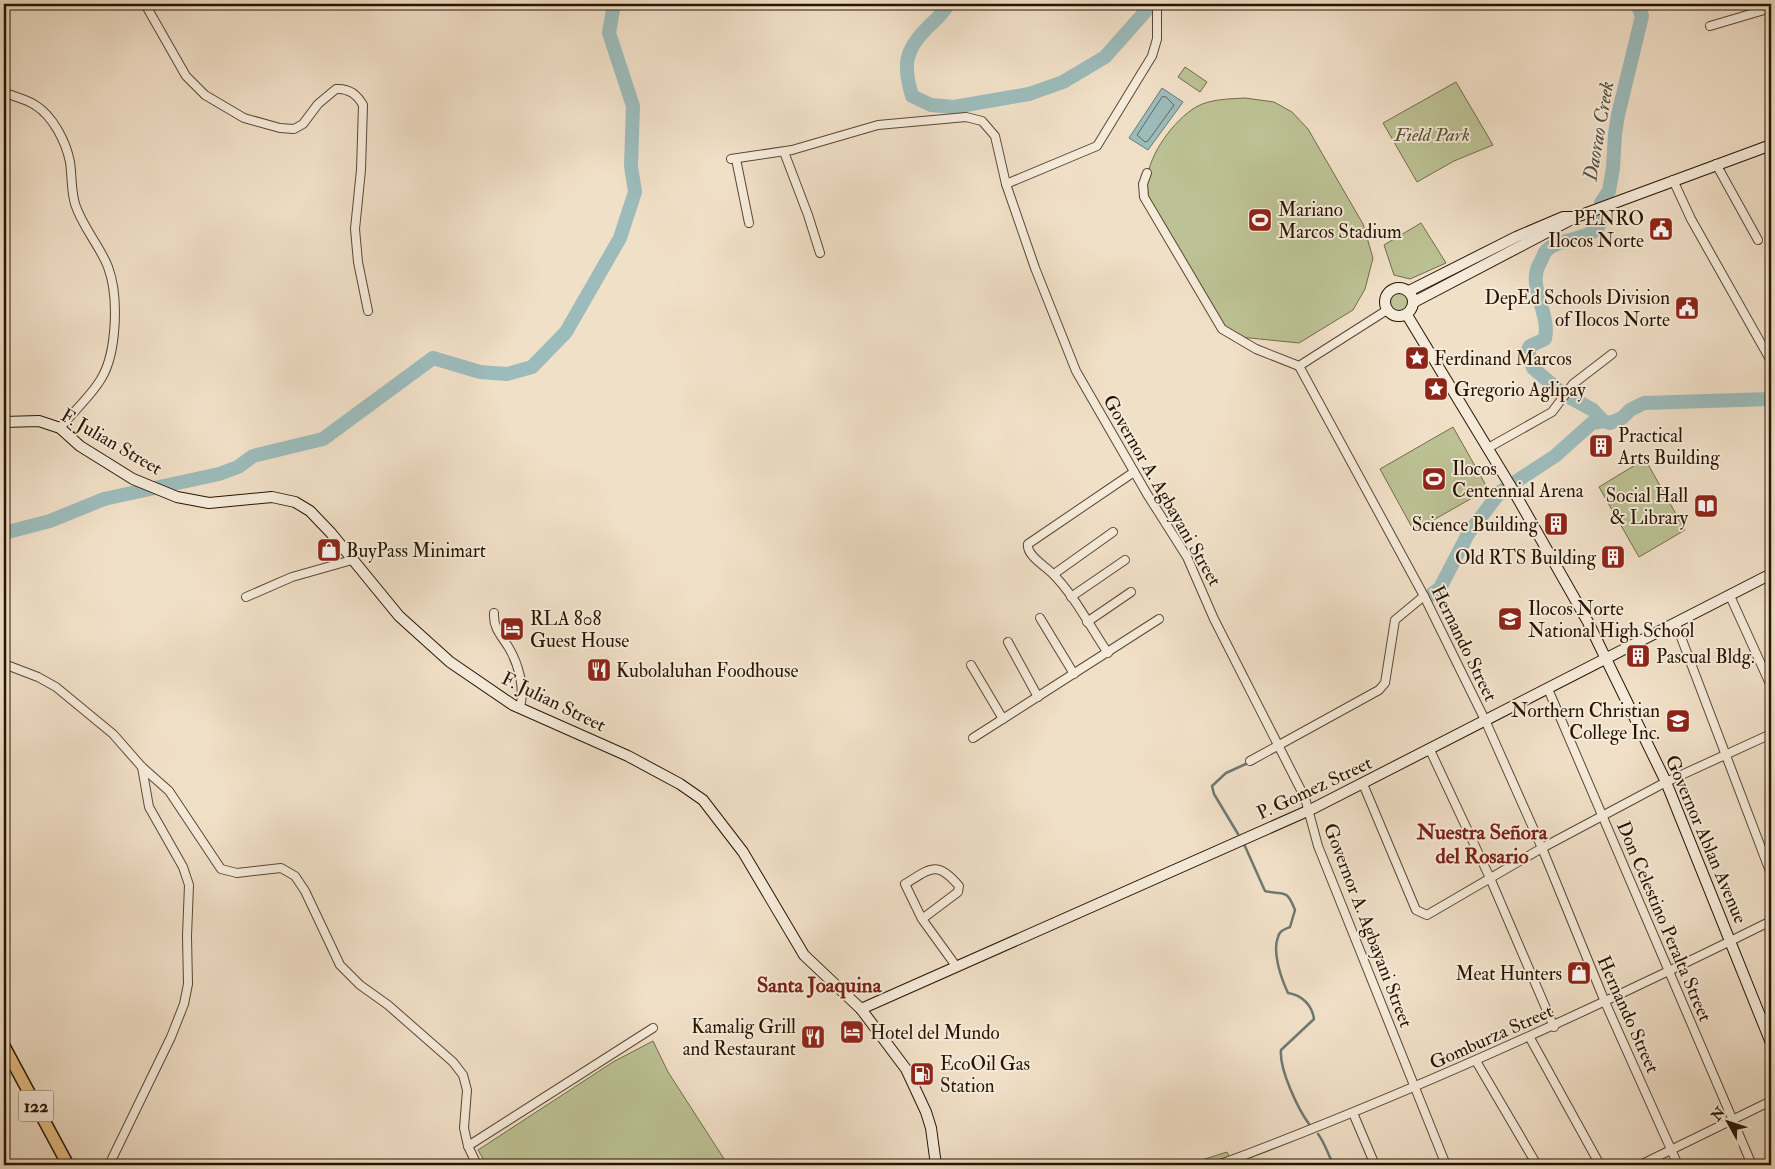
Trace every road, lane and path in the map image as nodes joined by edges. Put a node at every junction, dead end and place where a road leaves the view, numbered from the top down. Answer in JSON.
{"nodes":[{"id":1,"x":145,"y":4,"type":"edge"},
{"id":2,"x":1157,"y":4,"type":"edge"},
{"id":3,"x":1771,"y":8,"type":"edge"},
{"id":4,"x":1710,"y":26,"type":"dead end"},
{"id":5,"x":4,"y":92,"type":"edge"},
{"id":6,"x":1771,"y":144,"type":"edge"},
{"id":7,"x":784,"y":152,"type":"junction"},
{"id":8,"x":1716,"y":164,"type":"junction"},
{"id":9,"x":1147,"y":173,"type":"dead end"},
{"id":10,"x":1673,"y":180,"type":"junction"},
{"id":11,"x":1006,"y":184,"type":"junction"},
{"id":12,"x":1576,"y":217,"type":"junction"},
{"id":13,"x":748,"y":223,"type":"dead end"},
{"id":14,"x":1758,"y":240,"type":"dead end"},
{"id":15,"x":820,"y":253,"type":"dead end"},
{"id":16,"x":1409,"y":291,"type":"junction"},
{"id":17,"x":1414,"y":302,"type":"junction"},
{"id":18,"x":1387,"y":310,"type":"junction"},
{"id":19,"x":368,"y":311,"type":"dead end"},
{"id":20,"x":1407,"y":315,"type":"junction"},
{"id":21,"x":1612,"y":354,"type":"dead end"},
{"id":22,"x":1771,"y":361,"type":"edge"},
{"id":23,"x":1299,"y":366,"type":"junction"},
{"id":24,"x":4,"y":422,"type":"edge"},
{"id":25,"x":60,"y":428,"type":"junction"},
{"id":26,"x":1488,"y":448,"type":"junction"},
{"id":27,"x":1134,"y":472,"type":"junction"},
{"id":28,"x":1113,"y":532,"type":"dead end"},
{"id":29,"x":352,"y":560,"type":"junction"},
{"id":30,"x":1125,"y":560,"type":"dead end"},
{"id":31,"x":1054,"y":574,"type":"junction"},
{"id":32,"x":1771,"y":574,"type":"edge"},
{"id":33,"x":1131,"y":592,"type":"dead end"},
{"id":34,"x":1424,"y":596,"type":"junction"},
{"id":35,"x":1730,"y":596,"type":"junction"},
{"id":36,"x":246,"y":597,"type":"dead end"},
{"id":37,"x":1071,"y":597,"type":"junction"},
{"id":38,"x":494,"y":613,"type":"dead end"},
{"id":39,"x":1040,"y":618,"type":"dead end"},
{"id":40,"x":1159,"y":619,"type":"dead end"},
{"id":41,"x":1087,"y":622,"type":"junction"},
{"id":42,"x":1676,"y":624,"type":"junction"},
{"id":43,"x":1008,"y":642,"type":"dead end"},
{"id":44,"x":1108,"y":653,"type":"junction"},
{"id":45,"x":1604,"y":659,"type":"junction"},
{"id":46,"x":4,"y":664,"type":"edge"},
{"id":47,"x":971,"y":665,"type":"dead end"},
{"id":48,"x":1074,"y":674,"type":"junction"},
{"id":49,"x":1771,"y":686,"type":"edge"},
{"id":50,"x":1548,"y":689,"type":"junction"},
{"id":51,"x":1038,"y":697,"type":"junction"},
{"id":52,"x":520,"y":707,"type":"junction"},
{"id":53,"x":1003,"y":719,"type":"junction"},
{"id":54,"x":1486,"y":720,"type":"junction"},
{"id":55,"x":1771,"y":734,"type":"edge"},
{"id":56,"x":972,"y":738,"type":"dead end"},
{"id":57,"x":1278,"y":745,"type":"junction"},
{"id":58,"x":1430,"y":750,"type":"junction"},
{"id":59,"x":1725,"y":755,"type":"junction"},
{"id":60,"x":1250,"y":761,"type":"dead end"},
{"id":61,"x":142,"y":767,"type":"junction"},
{"id":62,"x":1666,"y":782,"type":"junction"},
{"id":63,"x":1363,"y":784,"type":"junction"},
{"id":64,"x":1310,"y":810,"type":"junction"},
{"id":65,"x":1603,"y":816,"type":"junction"},
{"id":66,"x":1542,"y":848,"type":"junction"},
{"id":67,"x":1771,"y":874,"type":"edge"},
{"id":68,"x":1490,"y":878,"type":"junction"},
{"id":69,"x":922,"y":918,"type":"junction"},
{"id":70,"x":1771,"y":921,"type":"edge"},
{"id":71,"x":1732,"y":941,"type":"junction"},
{"id":72,"x":956,"y":966,"type":"junction"},
{"id":73,"x":1668,"y":971,"type":"junction"},
{"id":74,"x":1605,"y":1002,"type":"junction"},
{"id":75,"x":861,"y":1008,"type":"junction"},
{"id":76,"x":1554,"y":1027,"type":"junction"},
{"id":77,"x":653,"y":1028,"type":"dead end"},
{"id":78,"x":1530,"y":1038,"type":"junction"},
{"id":79,"x":1771,"y":1043,"type":"edge"},
{"id":80,"x":4,"y":1046,"type":"edge"},
{"id":81,"x":1476,"y":1061,"type":"junction"},
{"id":82,"x":1415,"y":1087,"type":"junction"},
{"id":83,"x":1771,"y":1101,"type":"edge"},
{"id":84,"x":1354,"y":1113,"type":"junction"},
{"id":85,"x":1732,"y":1120,"type":"junction"},
{"id":86,"x":468,"y":1146,"type":"junction"},
{"id":87,"x":1671,"y":1149,"type":"junction"},
{"id":88,"x":68,"y":1165,"type":"edge"},
{"id":89,"x":109,"y":1165,"type":"edge"},
{"id":90,"x":477,"y":1165,"type":"edge"},
{"id":91,"x":936,"y":1165,"type":"edge"},
{"id":92,"x":1218,"y":1165,"type":"edge"},
{"id":93,"x":1376,"y":1165,"type":"edge"},
{"id":94,"x":1446,"y":1165,"type":"edge"},
{"id":95,"x":1537,"y":1165,"type":"edge"},
{"id":96,"x":1600,"y":1165,"type":"edge"},
{"id":97,"x":1640,"y":1165,"type":"edge"},
{"id":98,"x":1678,"y":1165,"type":"edge"},
{"id":99,"x":1752,"y":1165,"type":"edge"}],
"edges":[{"from":1,"to":19,"type":"street"},
{"from":2,"to":11,"type":"street"},
{"from":3,"to":4,"type":"street"},
{"from":5,"to":25,"type":"street"},
{"from":6,"to":8,"type":"main road"},
{"from":7,"to":11,"type":"street","name":"Governor A. Agbayani Street"},
{"from":7,"to":13,"type":"street","name":"Governor A. Agbayani Street"},
{"from":7,"to":15,"type":"street"},
{"from":8,"to":10,"type":"main road"},
{"from":8,"to":14,"type":"street"},
{"from":9,"to":23,"type":"street"},
{"from":10,"to":12,"type":"main road"},
{"from":10,"to":22,"type":"street"},
{"from":11,"to":27,"type":"street","name":"Governor A. Agbayani Street"},
{"from":12,"to":16,"type":"main road"},
{"from":12,"to":17,"type":"main road"},
{"from":16,"to":17,"type":"main road"},
{"from":16,"to":18,"type":"main road"},
{"from":17,"to":20,"type":"main road"},
{"from":18,"to":20,"type":"main road"},
{"from":18,"to":23,"type":"street"},
{"from":20,"to":26,"type":"main road","name":"Governor Ablan Avenue"},
{"from":21,"to":26,"type":"street"},
{"from":23,"to":34,"type":"street","name":"Hernando Street"},
{"from":24,"to":25,"type":"main road","name":"F. Julian Street"},
{"from":25,"to":29,"type":"main road","name":"F. Julian Street"},
{"from":26,"to":45,"type":"main road","name":"Governor Ablan Avenue"},
{"from":27,"to":31,"type":"street"},
{"from":27,"to":57,"type":"street","name":"Governor A. Agbayani Street"},
{"from":28,"to":31,"type":"street"},
{"from":29,"to":36,"type":"street"},
{"from":29,"to":52,"type":"main road","name":"F. Julian Street"},
{"from":30,"to":37,"type":"street"},
{"from":31,"to":37,"type":"street"},
{"from":32,"to":35,"type":"main road","name":"P. Gomez Street"},
{"from":33,"to":41,"type":"street"},
{"from":34,"to":54,"type":"street","name":"Hernando Street"},
{"from":34,"to":57,"type":"street"},
{"from":35,"to":42,"type":"main road","name":"P. Gomez Street"},
{"from":35,"to":49,"type":"street"},
{"from":37,"to":41,"type":"street"},
{"from":38,"to":52,"type":"street"},
{"from":39,"to":48,"type":"street"},
{"from":40,"to":44,"type":"street"},
{"from":41,"to":44,"type":"street"},
{"from":42,"to":45,"type":"main road","name":"P. Gomez Street"},
{"from":42,"to":59,"type":"street"},
{"from":43,"to":51,"type":"street"},
{"from":44,"to":48,"type":"street"},
{"from":45,"to":50,"type":"main road","name":"P. Gomez Street"},
{"from":45,"to":62,"type":"main road","name":"Governor Ablan Avenue"},
{"from":46,"to":61,"type":"street"},
{"from":47,"to":53,"type":"street"},
{"from":48,"to":51,"type":"street"},
{"from":50,"to":54,"type":"main road","name":"P. Gomez Street"},
{"from":50,"to":65,"type":"street","name":"Don Celestino Peralta Street"},
{"from":51,"to":53,"type":"street"},
{"from":52,"to":75,"type":"main road","name":"F. Julian Street"},
{"from":53,"to":56,"type":"street"},
{"from":54,"to":58,"type":"main road","name":"P. Gomez Street"},
{"from":54,"to":66,"type":"street","name":"Hernando Street"},
{"from":55,"to":59,"type":"street"},
{"from":57,"to":60,"type":"street"},
{"from":57,"to":64,"type":"street","name":"Governor A. Agbayani Street"},
{"from":58,"to":63,"type":"main road","name":"P. Gomez Street"},
{"from":58,"to":68,"type":"street"},
{"from":59,"to":62,"type":"street"},
{"from":59,"to":67,"type":"street"},
{"from":61,"to":86,"type":"street"},
{"from":61,"to":89,"type":"street"},
{"from":62,"to":65,"type":"street"},
{"from":62,"to":71,"type":"main road","name":"Governor Ablan Avenue"},
{"from":63,"to":64,"type":"main road","name":"P. Gomez Street"},
{"from":63,"to":68,"type":"street"},
{"from":64,"to":72,"type":"main road","name":"P. Gomez Street"},
{"from":64,"to":82,"type":"street","name":"Governor A. Agbayani Street"},
{"from":65,"to":66,"type":"street"},
{"from":65,"to":73,"type":"street","name":"Don Celestino Peralta Street"},
{"from":66,"to":68,"type":"street"},
{"from":66,"to":74,"type":"street","name":"Hernando Street"},
{"from":68,"to":76,"type":"street"},
{"from":69,"to":69,"type":"street"},
{"from":69,"to":72,"type":"street"},
{"from":70,"to":71,"type":"street","name":"Gomburza Street"},
{"from":71,"to":73,"type":"street","name":"Gomburza Street"},
{"from":71,"to":79,"type":"main road","name":"Governor Ablan Avenue"},
{"from":72,"to":75,"type":"main road","name":"P. Gomez Street"},
{"from":73,"to":74,"type":"street","name":"Gomburza Street"},
{"from":73,"to":85,"type":"street","name":"Don Celestino Peralta Street"},
{"from":74,"to":76,"type":"street","name":"Gomburza Street"},
{"from":74,"to":87,"type":"street","name":"Hernando Street"},
{"from":75,"to":91,"type":"main road","name":"F. Julian Street"},
{"from":76,"to":78,"type":"street","name":"Gomburza Street"},
{"from":77,"to":86,"type":"street"},
{"from":78,"to":81,"type":"street","name":"Gomburza Street"},
{"from":78,"to":96,"type":"street"},
{"from":80,"to":88,"type":"main road","number":"122"},
{"from":81,"to":82,"type":"street","name":"Gomburza Street"},
{"from":81,"to":95,"type":"street"},
{"from":82,"to":84,"type":"street","name":"Gomburza Street"},
{"from":82,"to":94,"type":"street","name":"Governor A. Agbayani Street"},
{"from":83,"to":85,"type":"street"},
{"from":84,"to":92,"type":"street","name":"Gomburza Street"},
{"from":84,"to":93,"type":"street"},
{"from":85,"to":87,"type":"street"},
{"from":85,"to":99,"type":"street","name":"Don Celestino Peralta Street"},
{"from":86,"to":90,"type":"street"},
{"from":87,"to":97,"type":"street"},
{"from":87,"to":98,"type":"street","name":"Hernando Street"}]}
